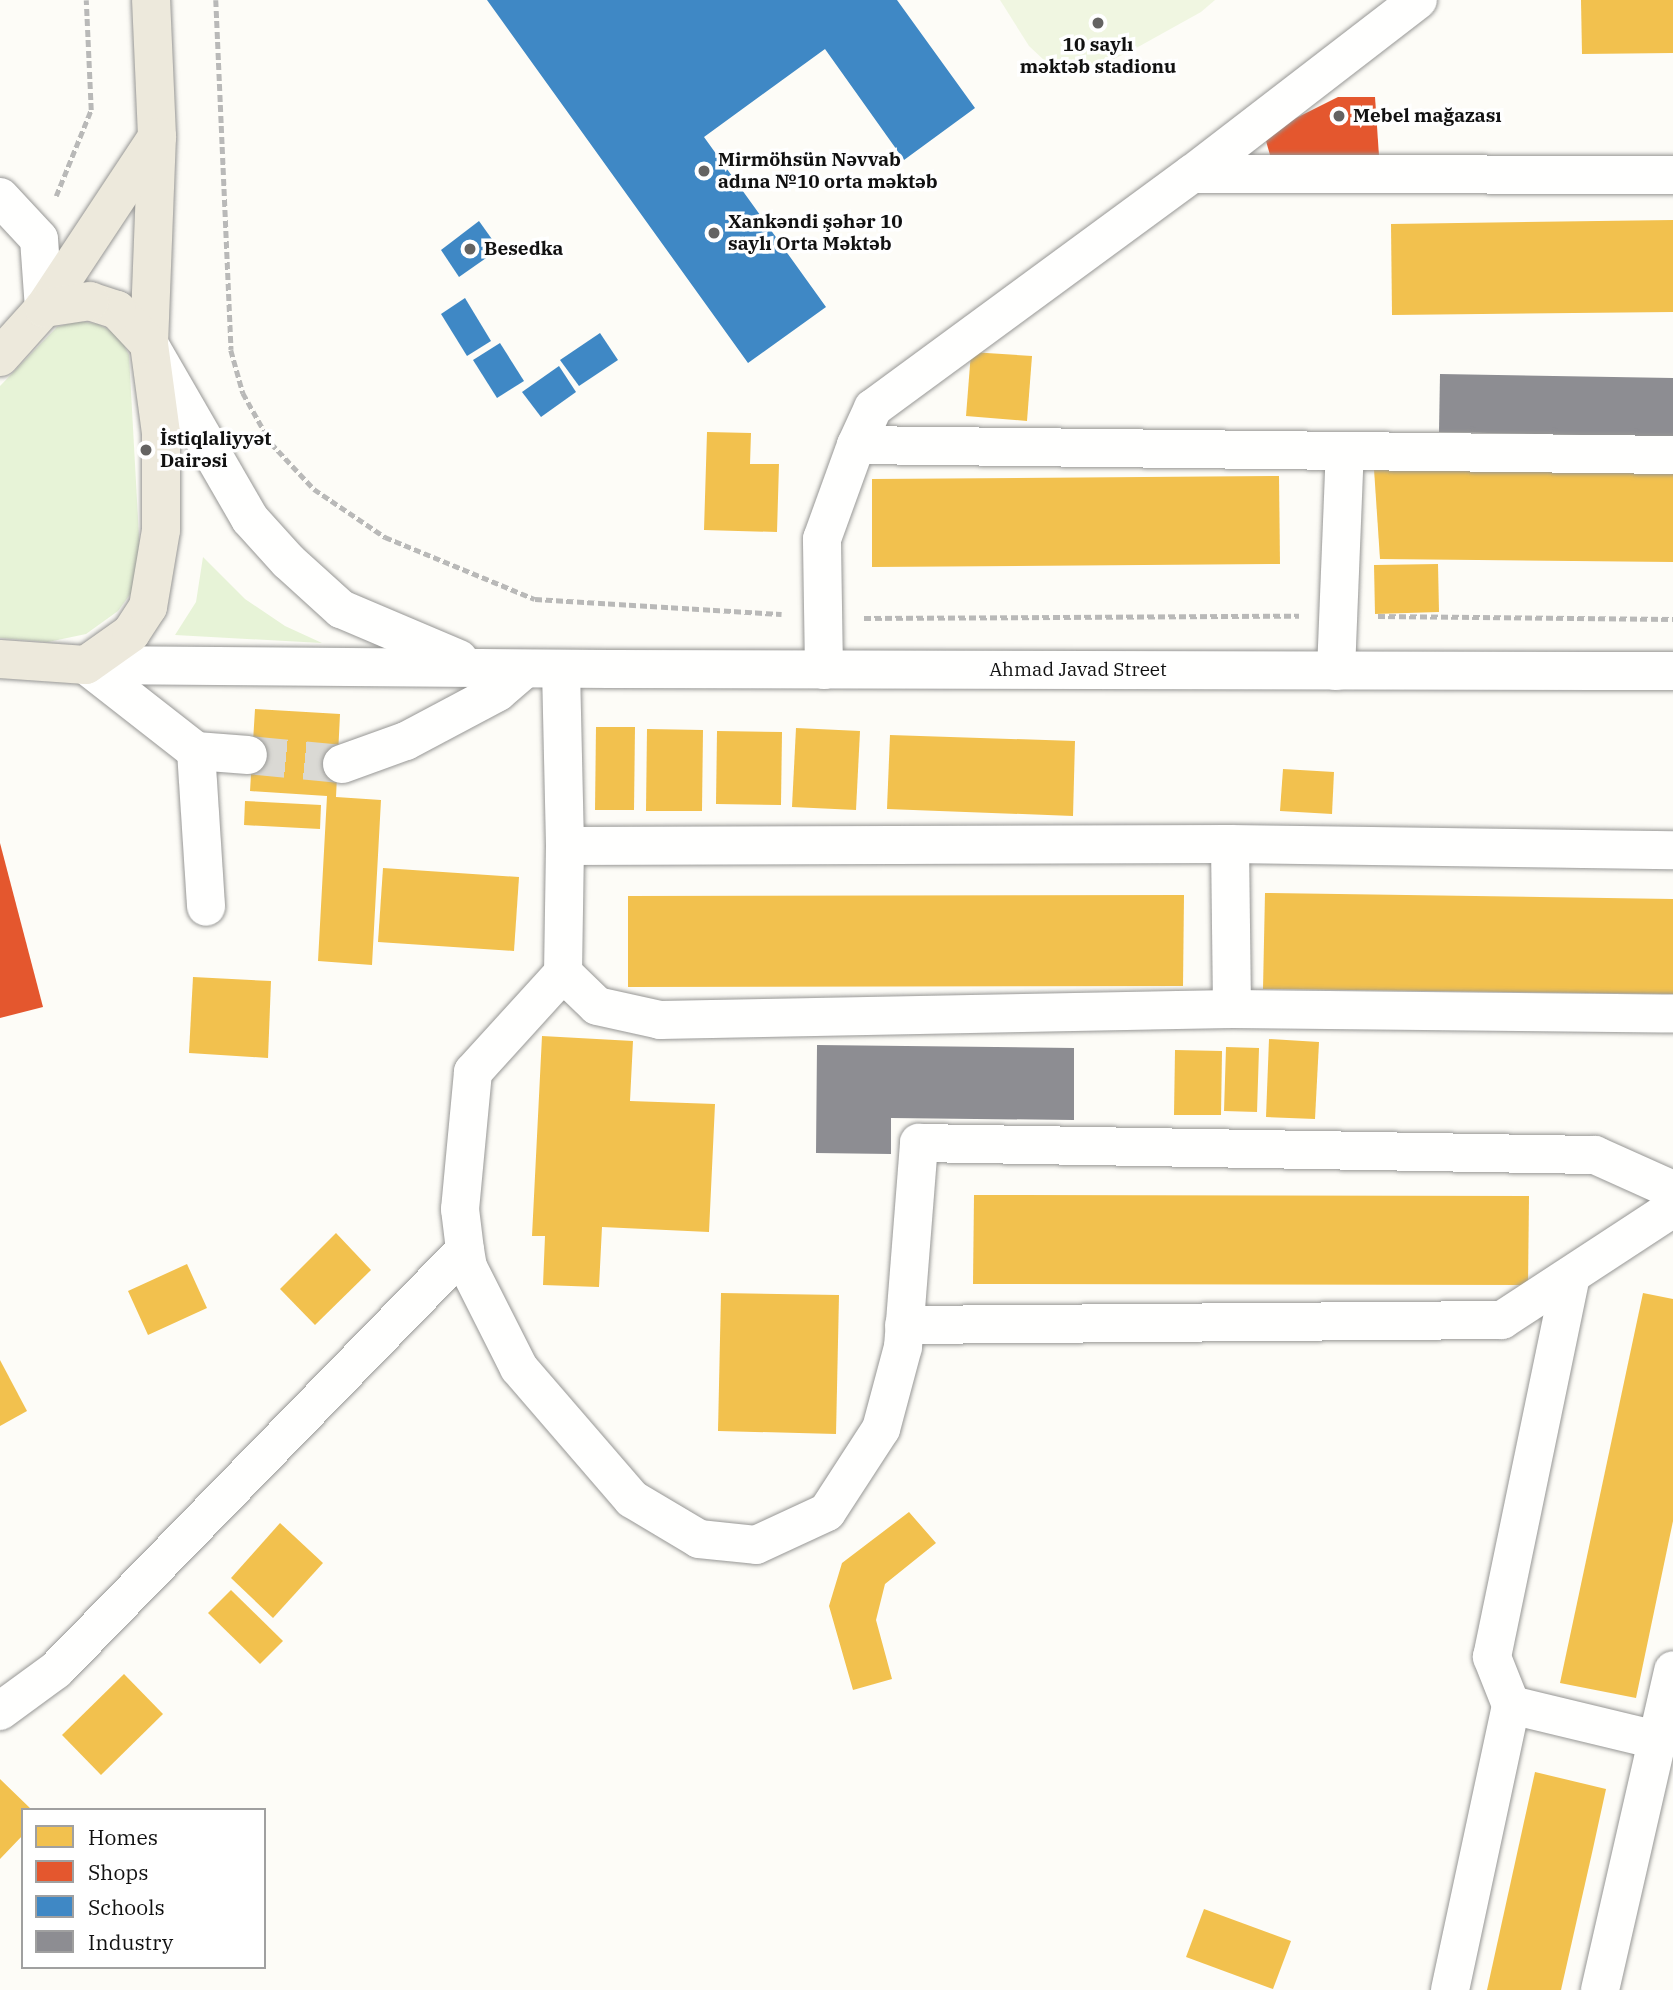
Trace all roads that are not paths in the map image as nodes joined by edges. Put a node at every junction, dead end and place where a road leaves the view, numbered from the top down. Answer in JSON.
{"nodes":[{"id":1,"x":151,"y":0,"type":"edge"},
{"id":2,"x":1418,"y":0,"type":"edge"},
{"id":3,"x":157,"y":136,"type":"junction"},
{"id":4,"x":1192,"y":174,"type":"junction"},
{"id":5,"x":1673,"y":176,"type":"edge"},
{"id":6,"x":0,"y":197,"type":"edge"},
{"id":7,"x":44,"y":308,"type":"junction"},
{"id":8,"x":149,"y":344,"type":"junction"},
{"id":9,"x":0,"y":357,"type":"edge"},
{"id":10,"x":856,"y":445,"type":"junction"},
{"id":11,"x":1345,"y":451,"type":"junction"},
{"id":12,"x":1673,"y":455,"type":"edge"},
{"id":13,"x":0,"y":659,"type":"edge"},
{"id":14,"x":86,"y":665,"type":"junction"},
{"id":15,"x":484,"y":668,"type":"junction"},
{"id":16,"x":542,"y":669,"type":"junction"},
{"id":17,"x":824,"y":670,"type":"junction"},
{"id":18,"x":1336,"y":671,"type":"junction"},
{"id":19,"x":1673,"y":671,"type":"edge"},
{"id":20,"x":195,"y":751,"type":"junction"},
{"id":21,"x":248,"y":755,"type":"tunnel mouth"},
{"id":22,"x":342,"y":764,"type":"tunnel mouth"},
{"id":23,"x":1230,"y":844,"type":"junction"},
{"id":24,"x":565,"y":846,"type":"junction"},
{"id":25,"x":1673,"y":850,"type":"edge"},
{"id":26,"x":206,"y":907,"type":"dead end"},
{"id":27,"x":563,"y":973,"type":"junction"},
{"id":28,"x":1232,"y":1009,"type":"junction"},
{"id":29,"x":1673,"y":1014,"type":"edge"},
{"id":30,"x":1673,"y":1190,"type":"edge"},
{"id":31,"x":1673,"y":1208,"type":"edge"},
{"id":32,"x":465,"y":1250,"type":"junction"},
{"id":33,"x":1571,"y":1277,"type":"junction"},
{"id":34,"x":904,"y":1325,"type":"junction"},
{"id":35,"x":1673,"y":1670,"type":"edge"},
{"id":36,"x":1511,"y":1705,"type":"junction"},
{"id":37,"x":0,"y":1712,"type":"edge"},
{"id":38,"x":1657,"y":1740,"type":"junction"},
{"id":39,"x":1450,"y":1990,"type":"edge"},
{"id":40,"x":1600,"y":1990,"type":"edge"}],
"edges":[{"from":1,"to":3,"type":"main road"},
{"from":2,"to":4,"type":"street"},
{"from":3,"to":7,"type":"main road"},
{"from":3,"to":8,"type":"main road"},
{"from":4,"to":5,"type":"street"},
{"from":4,"to":10,"type":"street"},
{"from":6,"to":7,"type":"street"},
{"from":7,"to":8,"type":"main road"},
{"from":7,"to":9,"type":"main road"},
{"from":8,"to":14,"type":"main road"},
{"from":8,"to":15,"type":"street"},
{"from":10,"to":11,"type":"street"},
{"from":10,"to":17,"type":"street"},
{"from":11,"to":12,"type":"street"},
{"from":11,"to":18,"type":"street"},
{"from":13,"to":14,"type":"main road"},
{"from":14,"to":15,"type":"street","name":"Ahmad Javad Street"},
{"from":14,"to":20,"type":"street"},
{"from":15,"to":16,"type":"street","name":"Ahmad Javad Street"},
{"from":16,"to":17,"type":"street","name":"Ahmad Javad Street"},
{"from":16,"to":22,"type":"street"},
{"from":16,"to":24,"type":"street"},
{"from":17,"to":18,"type":"street","name":"Ahmad Javad Street"},
{"from":18,"to":19,"type":"street","name":"Ahmad Javad Street"},
{"from":20,"to":21,"type":"street"},
{"from":20,"to":26,"type":"street"},
{"from":23,"to":24,"type":"street"},
{"from":23,"to":25,"type":"street"},
{"from":23,"to":28,"type":"street"},
{"from":24,"to":27,"type":"street"},
{"from":27,"to":28,"type":"street"},
{"from":27,"to":32,"type":"street"},
{"from":28,"to":29,"type":"street"},
{"from":30,"to":34,"type":"street"},
{"from":31,"to":33,"type":"street"},
{"from":32,"to":34,"type":"street"},
{"from":32,"to":37,"type":"street"},
{"from":33,"to":34,"type":"street"},
{"from":33,"to":36,"type":"street"},
{"from":35,"to":38,"type":"street"},
{"from":36,"to":38,"type":"street"},
{"from":36,"to":39,"type":"street"},
{"from":38,"to":40,"type":"street"}]}
